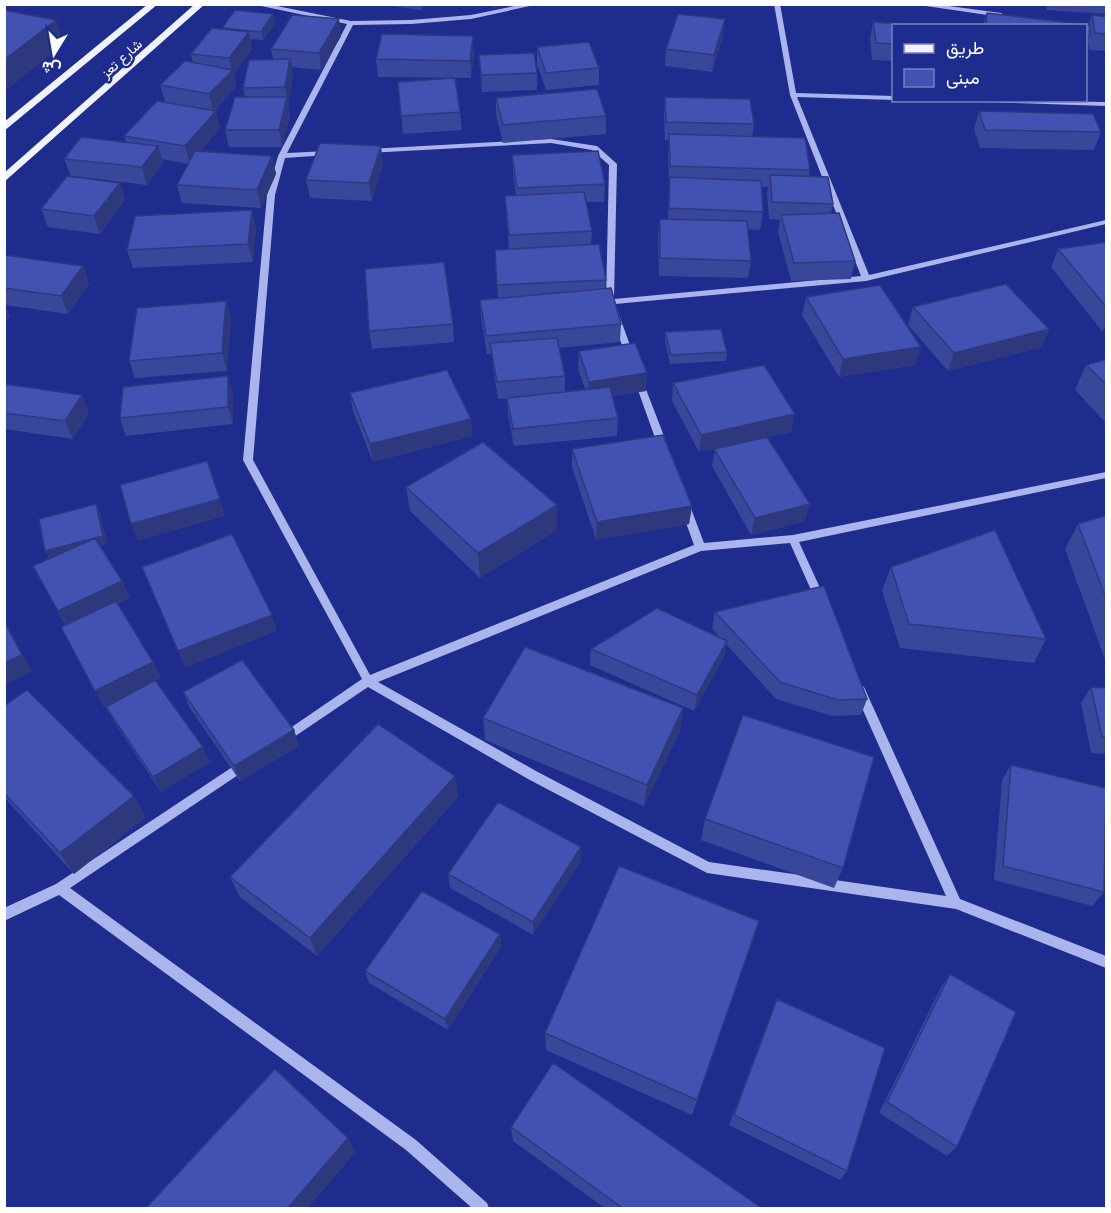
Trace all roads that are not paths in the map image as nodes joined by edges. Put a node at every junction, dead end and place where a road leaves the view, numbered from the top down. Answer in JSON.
{"nodes":[{"id":1,"x":154,"y":4,"type":"edge"},
{"id":2,"x":201,"y":4,"type":"edge"},
{"id":3,"x":255,"y":4,"type":"edge"},
{"id":4,"x":536,"y":4,"type":"edge"},
{"id":5,"x":777,"y":4,"type":"edge"},
{"id":6,"x":915,"y":4,"type":"edge"},
{"id":7,"x":1005,"y":16,"type":"edge"},
{"id":8,"x":351,"y":23,"type":"junction"},
{"id":9,"x":793,"y":95,"type":"junction"},
{"id":10,"x":892,"y":98,"type":"edge"},
{"id":11,"x":1048,"y":102,"type":"edge"},
{"id":12,"x":1107,"y":104,"type":"edge"},
{"id":13,"x":4,"y":128,"type":"edge"},
{"id":14,"x":364,"y":152,"type":"edge"},
{"id":15,"x":341,"y":153,"type":"edge"},
{"id":16,"x":282,"y":156,"type":"junction"},
{"id":17,"x":4,"y":179,"type":"edge"},
{"id":18,"x":1107,"y":222,"type":"edge"},
{"id":19,"x":866,"y":278,"type":"junction"},
{"id":20,"x":610,"y":302,"type":"junction"},
{"id":21,"x":668,"y":458,"type":"edge"},
{"id":22,"x":1107,"y":475,"type":"edge"},
{"id":23,"x":680,"y":492,"type":"edge"},
{"id":24,"x":793,"y":539,"type":"junction"},
{"id":25,"x":700,"y":547,"type":"junction"},
{"id":26,"x":827,"y":614,"type":"edge"},
{"id":27,"x":855,"y":678,"type":"edge"},
{"id":28,"x":368,"y":681,"type":"junction"},
{"id":29,"x":279,"y":741,"type":"edge"},
{"id":30,"x":249,"y":761,"type":"edge"},
{"id":31,"x":60,"y":888,"type":"junction"},
{"id":32,"x":956,"y":903,"type":"junction"},
{"id":33,"x":4,"y":915,"type":"edge"},
{"id":34,"x":1107,"y":962,"type":"edge"},
{"id":35,"x":482,"y":1209,"type":"edge"}],
"edges":[{"from":1,"to":13,"type":"main road","name":"شارع تعز"},
{"from":2,"to":17,"type":"main road","name":"شارع تعز"},
{"from":3,"to":8,"type":"street"},
{"from":4,"to":8,"type":"street"},
{"from":5,"to":9,"type":"street"},
{"from":6,"to":7,"type":"street"},
{"from":8,"to":16,"type":"street"},
{"from":9,"to":10,"type":"street"},
{"from":9,"to":19,"type":"street"},
{"from":11,"to":12,"type":"street"},
{"from":14,"to":20,"type":"street"},
{"from":15,"to":16,"type":"street"},
{"from":16,"to":28,"type":"street"},
{"from":18,"to":19,"type":"street"},
{"from":19,"to":20,"type":"street"},
{"from":20,"to":21,"type":"street"},
{"from":22,"to":24,"type":"street"},
{"from":23,"to":25,"type":"street"},
{"from":24,"to":25,"type":"street"},
{"from":24,"to":26,"type":"street"},
{"from":25,"to":28,"type":"street"},
{"from":27,"to":32,"type":"street"},
{"from":28,"to":29,"type":"street"},
{"from":28,"to":32,"type":"street"},
{"from":30,"to":31,"type":"street"},
{"from":31,"to":33,"type":"street"},
{"from":31,"to":35,"type":"street"},
{"from":32,"to":34,"type":"street"}]}
